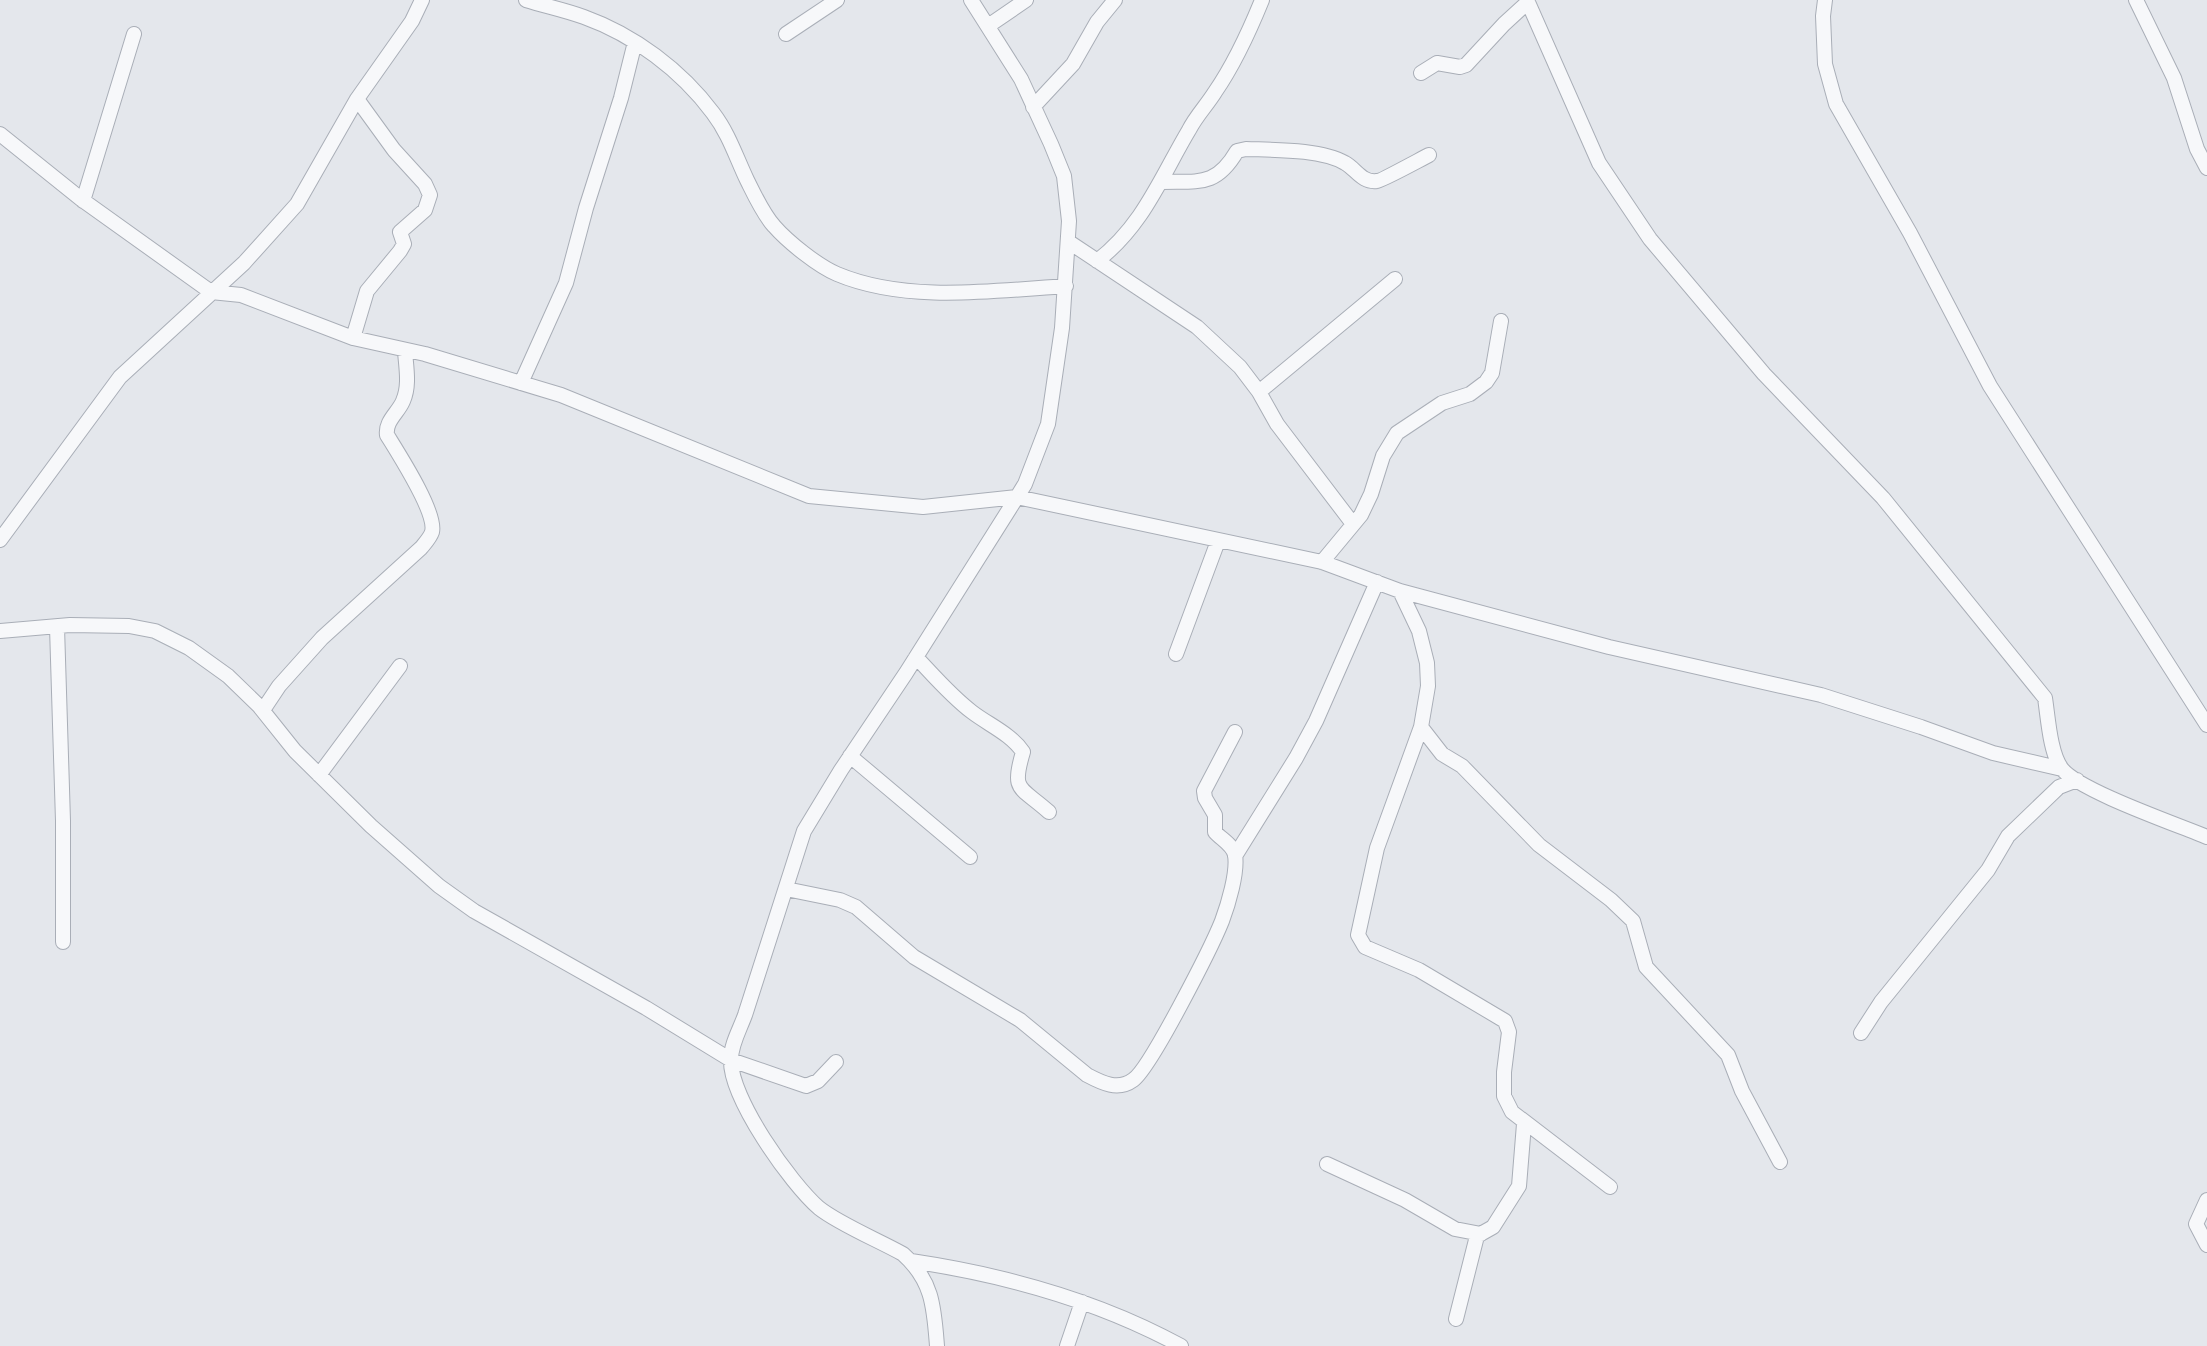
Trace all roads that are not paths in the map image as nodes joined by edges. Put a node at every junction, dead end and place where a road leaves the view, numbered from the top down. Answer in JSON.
{"nodes":[{"id":1,"x":422,"y":0,"type":"edge"},
{"id":2,"x":526,"y":0,"type":"edge"},
{"id":3,"x":837,"y":0,"type":"edge"},
{"id":4,"x":971,"y":0,"type":"edge"},
{"id":5,"x":1026,"y":0,"type":"edge"},
{"id":6,"x":1115,"y":0,"type":"edge"},
{"id":7,"x":1262,"y":0,"type":"edge"},
{"id":8,"x":1825,"y":0,"type":"edge"},
{"id":9,"x":2136,"y":0,"type":"edge"},
{"id":10,"x":1527,"y":1,"type":"edge"},
{"id":11,"x":988,"y":26,"type":"junction"},
{"id":12,"x":134,"y":34,"type":"dead end"},
{"id":13,"x":786,"y":34,"type":"dead end"},
{"id":14,"x":634,"y":42,"type":"junction"},
{"id":15,"x":1420,"y":73,"type":"dead end"},
{"id":16,"x":357,"y":99,"type":"junction"},
{"id":17,"x":1033,"y":107,"type":"junction"},
{"id":18,"x":0,"y":134,"type":"edge"},
{"id":19,"x":1429,"y":155,"type":"dead end"},
{"id":20,"x":2207,"y":168,"type":"edge"},
{"id":21,"x":1162,"y":182,"type":"junction"},
{"id":22,"x":83,"y":201,"type":"junction"},
{"id":23,"x":1070,"y":242,"type":"junction"},
{"id":24,"x":1097,"y":261,"type":"junction"},
{"id":25,"x":1395,"y":279,"type":"dead end"},
{"id":26,"x":1066,"y":286,"type":"junction"},
{"id":27,"x":211,"y":292,"type":"junction"},
{"id":28,"x":1501,"y":321,"type":"dead end"},
{"id":29,"x":353,"y":338,"type":"junction"},
{"id":30,"x":405,"y":350,"type":"junction"},
{"id":31,"x":521,"y":383,"type":"junction"},
{"id":32,"x":1259,"y":392,"type":"junction"},
{"id":33,"x":1017,"y":497,"type":"junction"},
{"id":34,"x":1354,"y":524,"type":"junction"},
{"id":35,"x":0,"y":540,"type":"edge"},
{"id":36,"x":1218,"y":541,"type":"junction"},
{"id":37,"x":1322,"y":562,"type":"junction"},
{"id":38,"x":1378,"y":582,"type":"junction"},
{"id":39,"x":1400,"y":591,"type":"junction"},
{"id":40,"x":57,"y":627,"type":"junction"},
{"id":41,"x":0,"y":631,"type":"edge"},
{"id":42,"x":1176,"y":654,"type":"dead end"},
{"id":43,"x":916,"y":658,"type":"junction"},
{"id":44,"x":400,"y":666,"type":"dead end"},
{"id":45,"x":263,"y":710,"type":"junction"},
{"id":46,"x":2207,"y":725,"type":"edge"},
{"id":47,"x":1421,"y":727,"type":"junction"},
{"id":48,"x":1236,"y":732,"type":"dead end"},
{"id":49,"x":850,"y":756,"type":"junction"},
{"id":50,"x":2062,"y":769,"type":"junction"},
{"id":51,"x":319,"y":775,"type":"junction"},
{"id":52,"x":2077,"y":780,"type":"junction"},
{"id":53,"x":1049,"y":812,"type":"dead end"},
{"id":54,"x":2207,"y":836,"type":"edge"},
{"id":55,"x":1235,"y":856,"type":"junction"},
{"id":56,"x":970,"y":857,"type":"dead end"},
{"id":57,"x":786,"y":889,"type":"junction"},
{"id":58,"x":62,"y":942,"type":"dead end"},
{"id":59,"x":1861,"y":1033,"type":"dead end"},
{"id":60,"x":731,"y":1060,"type":"junction"},
{"id":61,"x":836,"y":1062,"type":"dead end"},
{"id":62,"x":1524,"y":1124,"type":"junction"},
{"id":63,"x":1780,"y":1162,"type":"dead end"},
{"id":64,"x":1327,"y":1164,"type":"dead end"},
{"id":65,"x":1610,"y":1187,"type":"dead end"},
{"id":66,"x":2207,"y":1200,"type":"edge"},
{"id":67,"x":1481,"y":1234,"type":"junction"},
{"id":68,"x":2207,"y":1245,"type":"edge"},
{"id":69,"x":911,"y":1261,"type":"junction"},
{"id":70,"x":1082,"y":1302,"type":"junction"},
{"id":71,"x":1456,"y":1319,"type":"dead end"},
{"id":72,"x":937,"y":1346,"type":"edge"},
{"id":73,"x":1067,"y":1346,"type":"edge"},
{"id":74,"x":1181,"y":1346,"type":"edge"}],
"edges":[{"from":1,"to":16,"type":"street"},
{"from":2,"to":14,"type":"street"},
{"from":3,"to":13,"type":"street"},
{"from":4,"to":11,"type":"street"},
{"from":5,"to":11,"type":"street"},
{"from":6,"to":17,"type":"street"},
{"from":7,"to":21,"type":"street"},
{"from":8,"to":46,"type":"street"},
{"from":9,"to":20,"type":"street"},
{"from":10,"to":15,"type":"street"},
{"from":10,"to":50,"type":"street"},
{"from":11,"to":17,"type":"street"},
{"from":12,"to":22,"type":"street"},
{"from":14,"to":26,"type":"street"},
{"from":14,"to":31,"type":"street"},
{"from":16,"to":27,"type":"street"},
{"from":16,"to":29,"type":"street"},
{"from":17,"to":23,"type":"street"},
{"from":18,"to":22,"type":"street"},
{"from":19,"to":21,"type":"street"},
{"from":21,"to":24,"type":"street"},
{"from":22,"to":27,"type":"street"},
{"from":23,"to":24,"type":"street"},
{"from":23,"to":26,"type":"street"},
{"from":24,"to":32,"type":"street"},
{"from":25,"to":32,"type":"street"},
{"from":26,"to":33,"type":"street"},
{"from":27,"to":29,"type":"street"},
{"from":27,"to":35,"type":"street"},
{"from":28,"to":34,"type":"street"},
{"from":29,"to":30,"type":"street"},
{"from":30,"to":31,"type":"street"},
{"from":30,"to":45,"type":"street"},
{"from":31,"to":33,"type":"street"},
{"from":32,"to":34,"type":"street"},
{"from":33,"to":36,"type":"street"},
{"from":33,"to":43,"type":"street"},
{"from":34,"to":37,"type":"street"},
{"from":36,"to":37,"type":"street"},
{"from":36,"to":42,"type":"street"},
{"from":37,"to":38,"type":"street"},
{"from":38,"to":39,"type":"street"},
{"from":38,"to":55,"type":"street"},
{"from":39,"to":47,"type":"street"},
{"from":39,"to":50,"type":"street"},
{"from":40,"to":41,"type":"street"},
{"from":40,"to":45,"type":"street"},
{"from":40,"to":58,"type":"street"},
{"from":43,"to":49,"type":"street"},
{"from":43,"to":53,"type":"street"},
{"from":44,"to":51,"type":"street"},
{"from":45,"to":51,"type":"street"},
{"from":47,"to":62,"type":"street"},
{"from":47,"to":63,"type":"street"},
{"from":48,"to":55,"type":"street"},
{"from":49,"to":56,"type":"street"},
{"from":49,"to":57,"type":"street"},
{"from":50,"to":52,"type":"street"},
{"from":51,"to":60,"type":"street"},
{"from":52,"to":54,"type":"street"},
{"from":52,"to":59,"type":"street"},
{"from":55,"to":57,"type":"street"},
{"from":57,"to":60,"type":"street"},
{"from":60,"to":61,"type":"street"},
{"from":60,"to":69,"type":"street"},
{"from":62,"to":65,"type":"street"},
{"from":62,"to":67,"type":"street"},
{"from":64,"to":67,"type":"street"},
{"from":66,"to":68,"type":"street"},
{"from":67,"to":71,"type":"street"},
{"from":69,"to":70,"type":"street"},
{"from":69,"to":72,"type":"street"},
{"from":70,"to":73,"type":"street"},
{"from":70,"to":74,"type":"street"}]}
